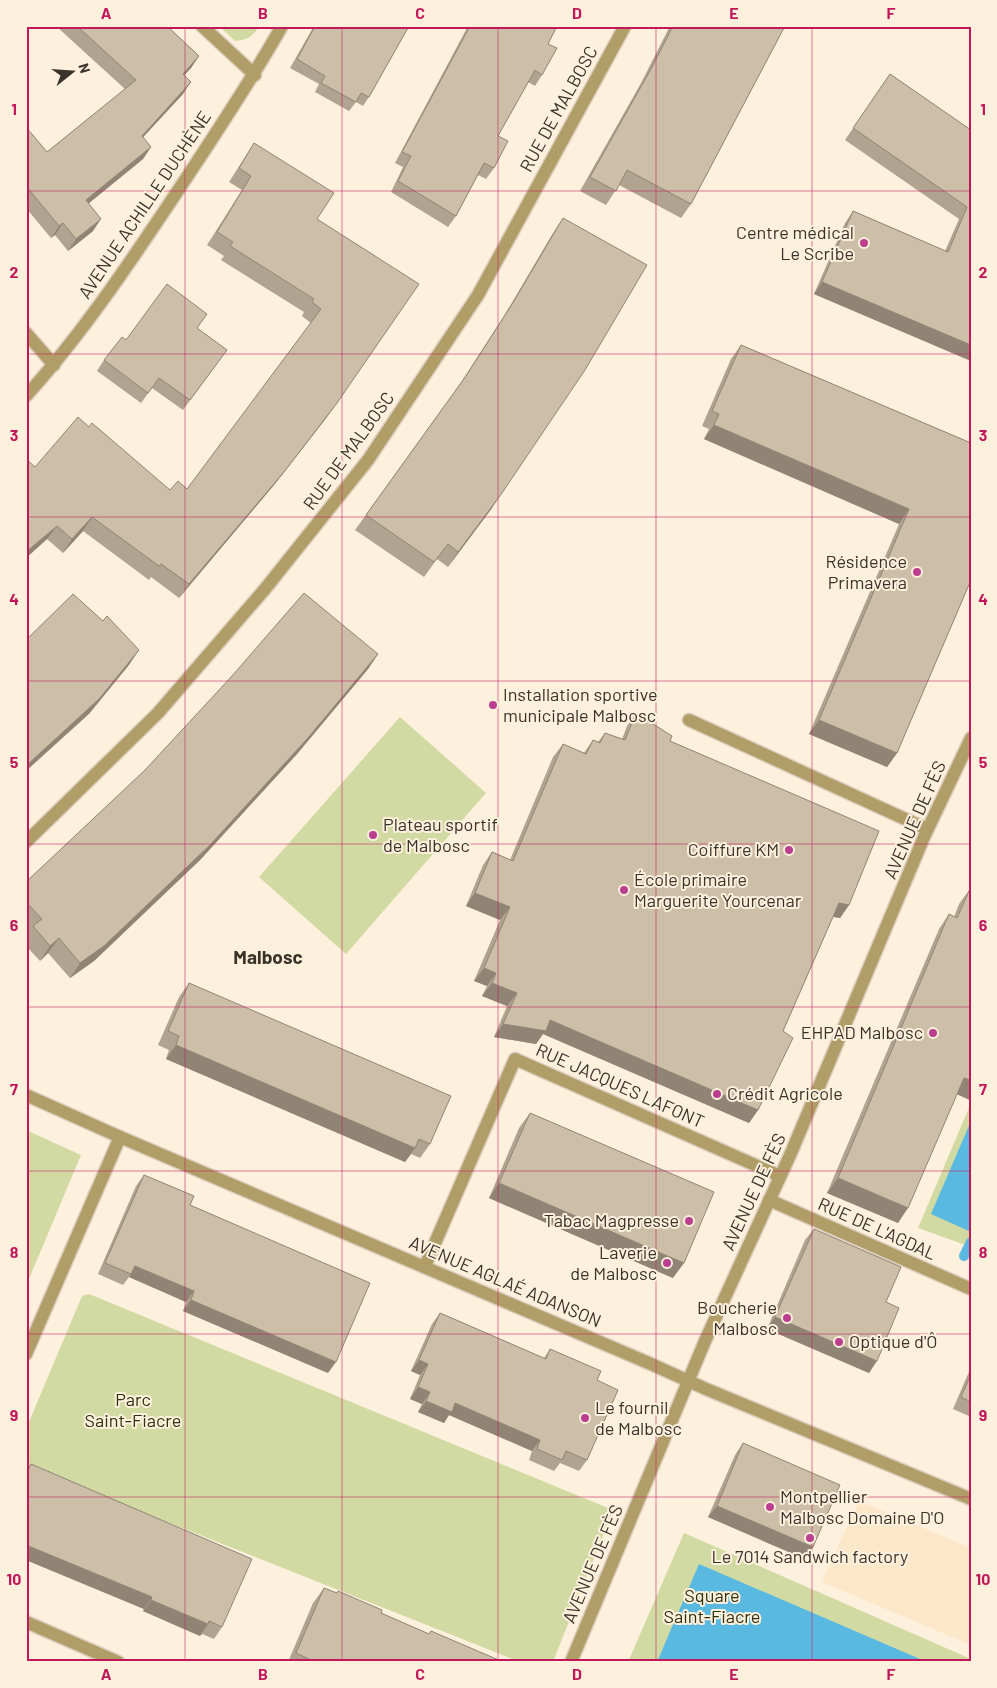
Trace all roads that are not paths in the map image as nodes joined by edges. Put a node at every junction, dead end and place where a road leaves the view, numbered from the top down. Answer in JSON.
{"nodes":[{"id":1,"x":202,"y":26,"type":"edge"},
{"id":2,"x":282,"y":26,"type":"edge"},
{"id":3,"x":625,"y":26,"type":"edge"},
{"id":4,"x":254,"y":75,"type":"junction"},
{"id":5,"x":26,"y":333,"type":"edge"},
{"id":6,"x":54,"y":364,"type":"junction"},
{"id":7,"x":26,"y":396,"type":"edge"},
{"id":8,"x":689,"y":720,"type":"dead end"},
{"id":9,"x":971,"y":738,"type":"edge"},
{"id":10,"x":927,"y":830,"type":"junction"},
{"id":11,"x":26,"y":842,"type":"edge"},
{"id":12,"x":26,"y":1095,"type":"edge"},
{"id":13,"x":120,"y":1137,"type":"junction"},
{"id":14,"x":780,"y":1176,"type":"junction"},
{"id":15,"x":769,"y":1200,"type":"junction"},
{"id":16,"x":425,"y":1266,"type":"junction"},
{"id":17,"x":971,"y":1290,"type":"edge"},
{"id":18,"x":26,"y":1354,"type":"edge"},
{"id":19,"x":688,"y":1381,"type":"junction"},
{"id":20,"x":971,"y":1499,"type":"edge"},
{"id":21,"x":26,"y":1622,"type":"edge"},
{"id":22,"x":118,"y":1662,"type":"edge"},
{"id":23,"x":571,"y":1662,"type":"edge"}],
"edges":[{"from":1,"to":4,"type":"street"},
{"from":2,"to":4,"type":"street","name":"AVENUE ACHILLE DUCHÈNE"},
{"from":3,"to":11,"type":"street","name":"RUE DE MALBOSC"},
{"from":4,"to":6,"type":"street","name":"AVENUE ACHILLE DUCHÈNE"},
{"from":5,"to":6,"type":"street"},
{"from":6,"to":7,"type":"street","name":"AVENUE ACHILLE DUCHÈNE"},
{"from":8,"to":10,"type":"street"},
{"from":9,"to":10,"type":"street","name":"AVENUE DE FÈS"},
{"from":10,"to":14,"type":"street","name":"AVENUE DE FÈS"},
{"from":12,"to":13,"type":"street","name":"AVENUE AGLAÉ ADANSON"},
{"from":13,"to":16,"type":"street","name":"AVENUE AGLAÉ ADANSON"},
{"from":13,"to":18,"type":"street"},
{"from":14,"to":15,"type":"street","name":"AVENUE DE FÈS"},
{"from":14,"to":16,"type":"street","name":"RUE JACQUES LAFONT"},
{"from":15,"to":17,"type":"street","name":"RUE DE L'AGDAL"},
{"from":15,"to":19,"type":"street","name":"AVENUE DE FÈS"},
{"from":16,"to":19,"type":"street","name":"AVENUE AGLAÉ ADANSON"},
{"from":19,"to":20,"type":"street","name":"AVENUE AGLAÉ ADANSON"},
{"from":19,"to":23,"type":"street","name":"AVENUE DE FÈS"},
{"from":21,"to":22,"type":"street"}]}
